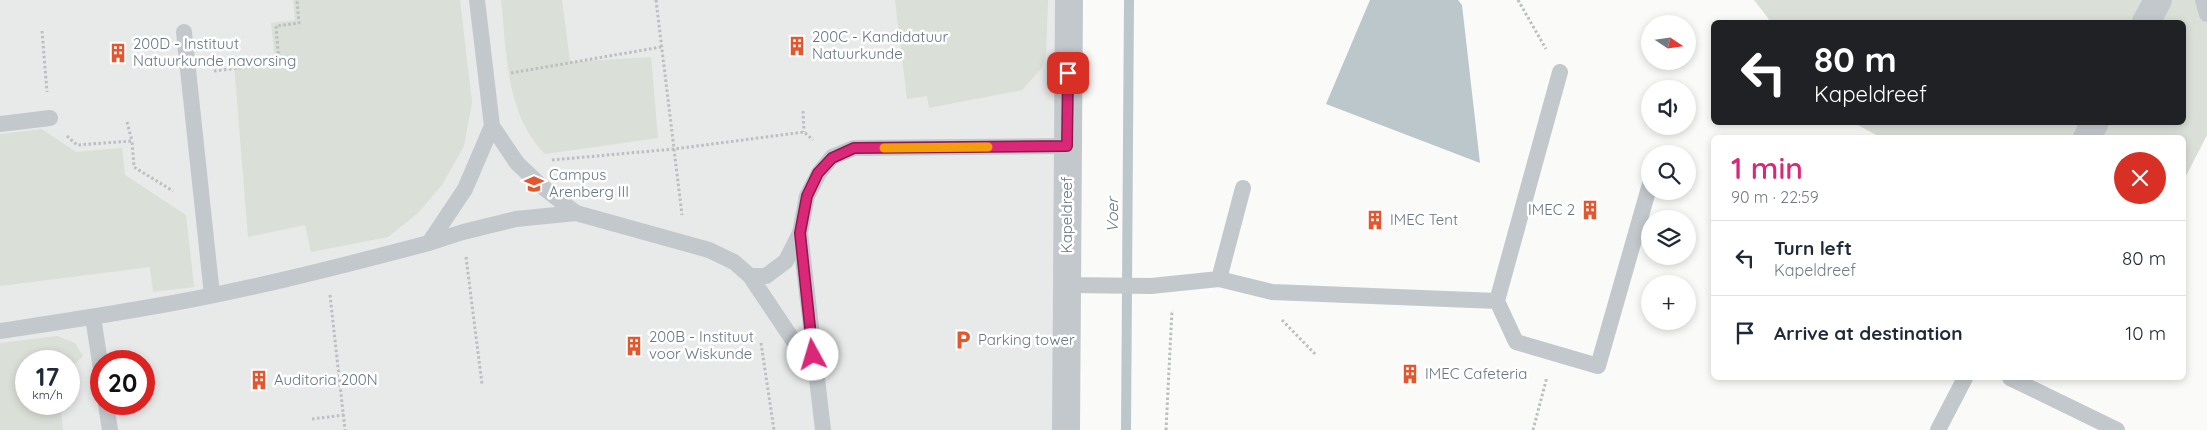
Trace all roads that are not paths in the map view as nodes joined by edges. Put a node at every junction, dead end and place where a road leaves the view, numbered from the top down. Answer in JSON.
{"nodes":[{"id":1,"x":478,"y":0,"type":"edge"},
{"id":2,"x":1069,"y":0,"type":"edge"},
{"id":3,"x":2158,"y":0,"type":"edge"},
{"id":4,"x":2202,"y":0,"type":"edge"},
{"id":5,"x":2207,"y":14,"type":"edge"},
{"id":6,"x":2147,"y":20,"type":"edge"},
{"id":7,"x":184,"y":32,"type":"dead end"},
{"id":8,"x":1560,"y":72,"type":"road end"},
{"id":9,"x":50,"y":118,"type":"road end"},
{"id":10,"x":0,"y":124,"type":"edge"},
{"id":11,"x":492,"y":126,"type":"junction"},
{"id":12,"x":1067,"y":146,"type":"junction"},
{"id":13,"x":1243,"y":188,"type":"dead end"},
{"id":14,"x":1645,"y":200,"type":"edge"},
{"id":15,"x":576,"y":213,"type":"junction"},
{"id":16,"x":800,"y":233,"type":"junction"},
{"id":17,"x":429,"y":243,"type":"junction"},
{"id":18,"x":750,"y":276,"type":"junction"},
{"id":19,"x":1219,"y":279,"type":"junction"},
{"id":20,"x":1067,"y":285,"type":"junction"},
{"id":21,"x":212,"y":294,"type":"junction"},
{"id":22,"x":1497,"y":301,"type":"junction"},
{"id":23,"x":93,"y":317,"type":"junction"},
{"id":24,"x":0,"y":331,"type":"edge"},
{"id":25,"x":98,"y":350,"type":"edge"},
{"id":26,"x":815,"y":373,"type":"junction"},
{"id":27,"x":1964,"y":380,"type":"edge"},
{"id":28,"x":2014,"y":380,"type":"edge"},
{"id":29,"x":108,"y":415,"type":"edge"},
{"id":30,"x":110,"y":430,"type":"edge"},
{"id":31,"x":823,"y":430,"type":"edge"},
{"id":32,"x":1066,"y":430,"type":"edge"},
{"id":33,"x":1938,"y":430,"type":"edge"},
{"id":34,"x":2117,"y":430,"type":"edge"}],
"edges":[{"from":1,"to":11,"type":"lane"},
{"from":2,"to":12,"type":"street","name":"Kapeldreef"},
{"from":3,"to":6,"type":"street"},
{"from":4,"to":5,"type":"lane"},
{"from":7,"to":21,"type":"lane"},
{"from":8,"to":22,"type":"lane"},
{"from":9,"to":10,"type":"lane"},
{"from":11,"to":15,"type":"lane"},
{"from":11,"to":17,"type":"lane"},
{"from":12,"to":16,"type":"lane"},
{"from":12,"to":20,"type":"street","name":"Kapeldreef"},
{"from":13,"to":19,"type":"lane"},
{"from":14,"to":22,"type":"lane"},
{"from":15,"to":17,"type":"lane"},
{"from":15,"to":18,"type":"lane"},
{"from":16,"to":18,"type":"lane"},
{"from":16,"to":26,"type":"lane"},
{"from":17,"to":21,"type":"lane"},
{"from":18,"to":26,"type":"lane"},
{"from":19,"to":20,"type":"lane"},
{"from":19,"to":22,"type":"lane"},
{"from":20,"to":32,"type":"street","name":"Kapeldreef"},
{"from":21,"to":23,"type":"lane"},
{"from":23,"to":24,"type":"lane"},
{"from":23,"to":25,"type":"lane"},
{"from":26,"to":31,"type":"lane"},
{"from":27,"to":33,"type":"lane"},
{"from":28,"to":34,"type":"lane"},
{"from":29,"to":30,"type":"lane"}]}
